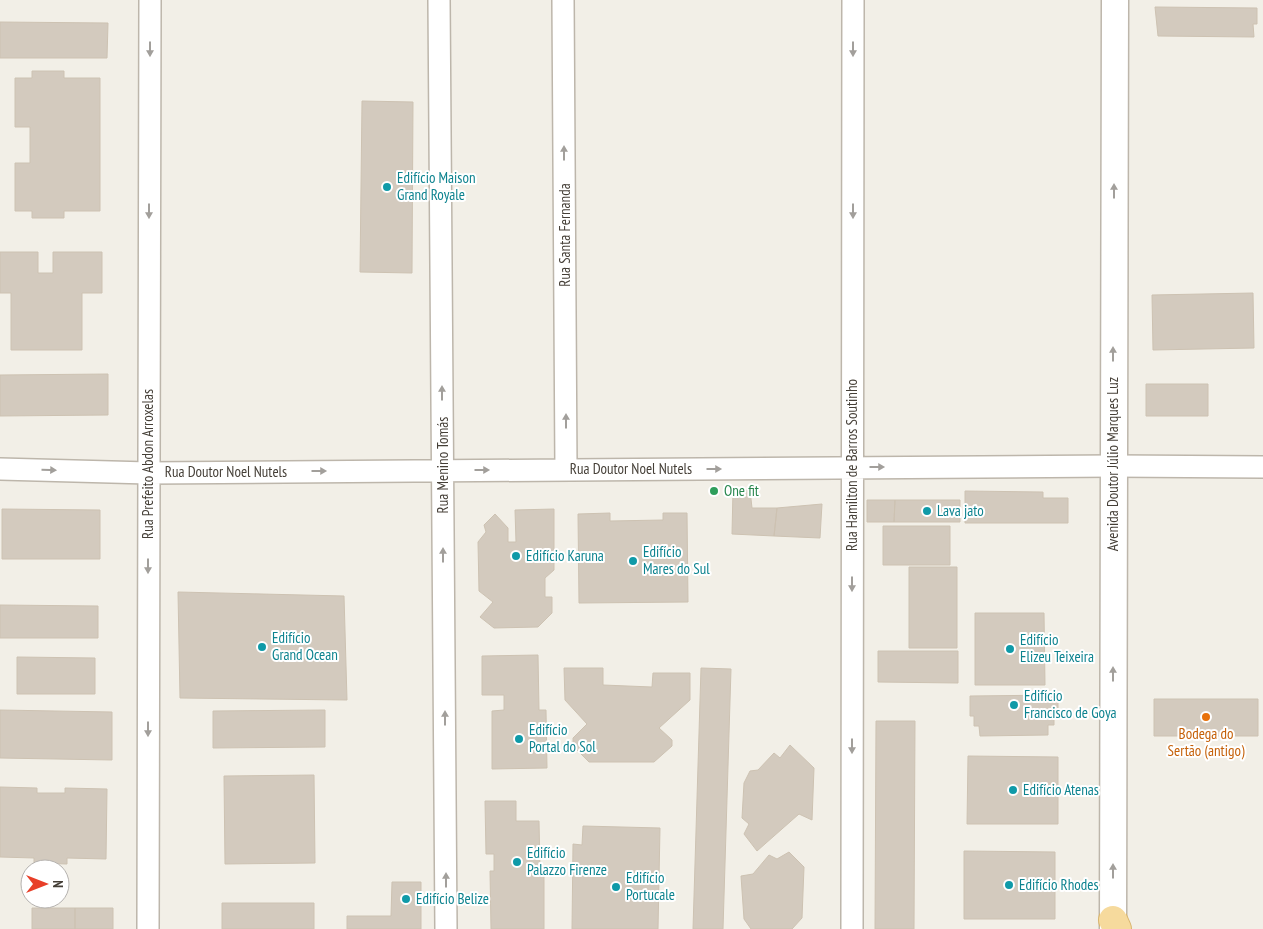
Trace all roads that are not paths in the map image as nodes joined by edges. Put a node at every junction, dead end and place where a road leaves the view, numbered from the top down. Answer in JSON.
{"nodes":[{"id":1,"x":150,"y":0,"type":"edge"},
{"id":2,"x":439,"y":0,"type":"edge"},
{"id":3,"x":564,"y":0,"type":"edge"},
{"id":4,"x":853,"y":0,"type":"edge"},
{"id":5,"x":1114,"y":0,"type":"edge"},
{"id":6,"x":1113,"y":466,"type":"junction"},
{"id":7,"x":1263,"y":467,"type":"edge"},
{"id":8,"x":852,"y":468,"type":"junction"},
{"id":9,"x":0,"y":469,"type":"edge"},
{"id":10,"x":443,"y":470,"type":"junction"},
{"id":11,"x":566,"y":470,"type":"junction"},
{"id":12,"x":148,"y":473,"type":"junction"},
{"id":13,"x":1114,"y":926,"type":"edge"},
{"id":14,"x":148,"y":929,"type":"edge"},
{"id":15,"x":446,"y":929,"type":"edge"},
{"id":16,"x":852,"y":929,"type":"edge"}],
"edges":[{"from":1,"to":12,"type":"street","name":"Rua Prefeito Abdon Arroxelas","one_way":true},
{"from":10,"to":2,"type":"street","name":"Rua Menino Tomás","one_way":true},
{"from":11,"to":3,"type":"street","name":"Rua Santa Fernanda","one_way":true},
{"from":4,"to":8,"type":"street","name":"Rua Hamilton de Barros Soutinho","one_way":true},
{"from":6,"to":5,"type":"street","name":"Avenida Doutor Júlio Marques Luz","one_way":true},
{"from":6,"to":7,"type":"street","name":"Rua Doutor Noel Nutels"},
{"from":8,"to":6,"type":"street","name":"Rua Doutor Noel Nutels","one_way":true},
{"from":13,"to":6,"type":"street","name":"Avenida Doutor Júlio Marques Luz","one_way":true},
{"from":11,"to":8,"type":"street","name":"Rua Doutor Noel Nutels","one_way":true},
{"from":8,"to":16,"type":"street","name":"Rua Hamilton de Barros Soutinho","one_way":true},
{"from":9,"to":12,"type":"street","name":"Rua Doutor Noel Nutels","one_way":true},
{"from":10,"to":11,"type":"street","name":"Rua Doutor Noel Nutels","one_way":true},
{"from":12,"to":10,"type":"street","name":"Rua Doutor Noel Nutels","one_way":true},
{"from":15,"to":10,"type":"street","name":"Rua Menino Tomás","one_way":true},
{"from":12,"to":14,"type":"street","name":"Rua Prefeito Abdon Arroxelas","one_way":true}]}
